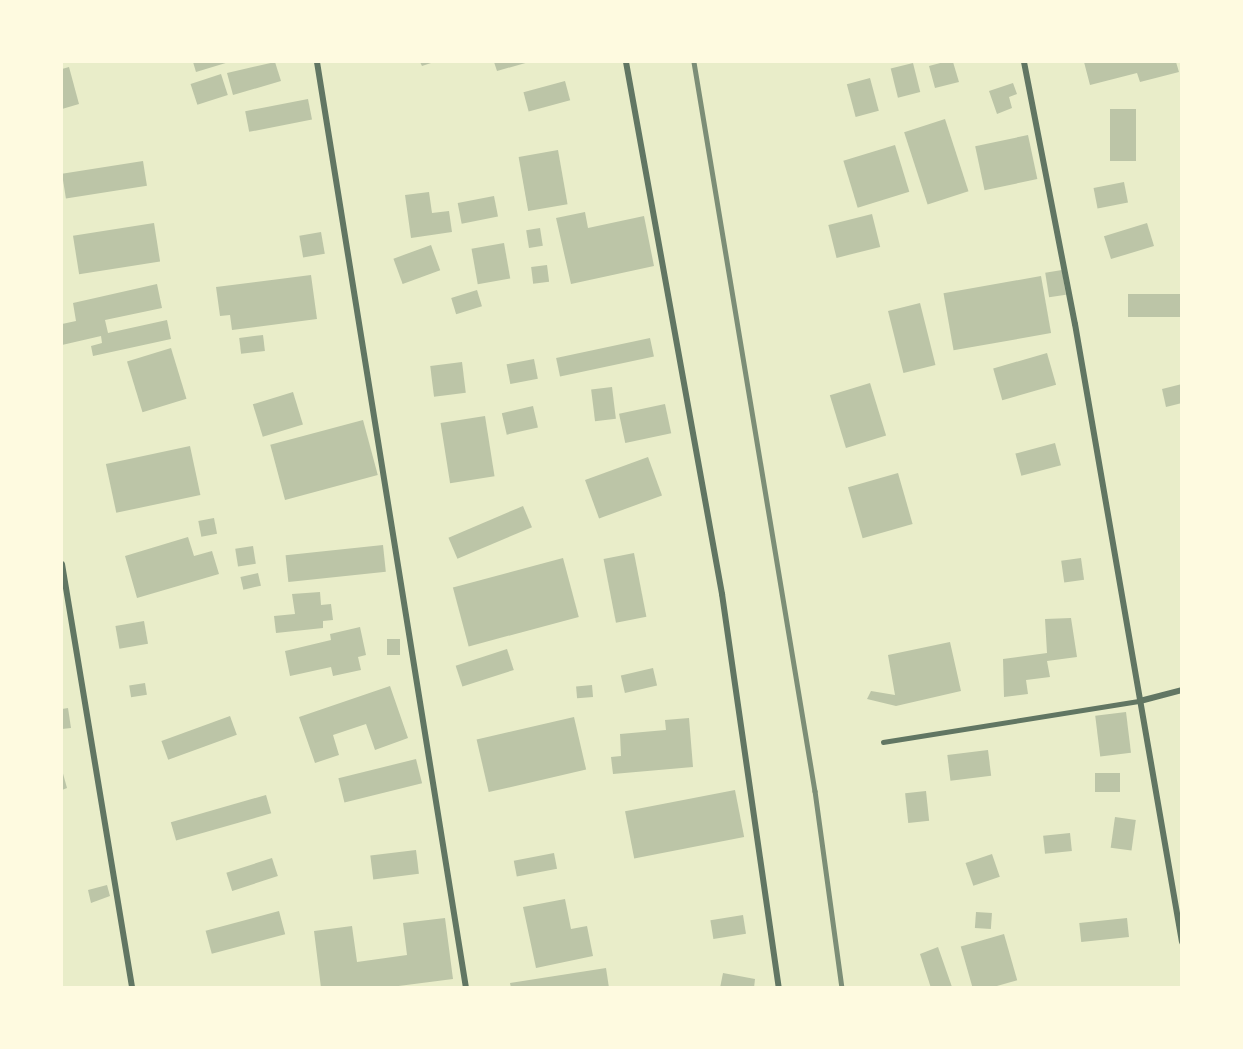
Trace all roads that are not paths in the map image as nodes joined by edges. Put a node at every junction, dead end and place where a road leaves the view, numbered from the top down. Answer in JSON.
{"nodes":[{"id":1,"x":317,"y":62,"type":"edge"},
{"id":2,"x":626,"y":62,"type":"edge"},
{"id":3,"x":1024,"y":62,"type":"edge"},
{"id":4,"x":62,"y":564,"type":"edge"},
{"id":5,"x":1182,"y":690,"type":"edge"},
{"id":6,"x":1140,"y":701,"type":"junction"},
{"id":7,"x":883,"y":742,"type":"dead end"},
{"id":8,"x":1182,"y":942,"type":"edge"},
{"id":9,"x":132,"y":987,"type":"edge"},
{"id":10,"x":466,"y":987,"type":"edge"},
{"id":11,"x":779,"y":987,"type":"edge"}],
"edges":[{"from":1,"to":10,"type":"street"},
{"from":2,"to":11,"type":"street"},
{"from":3,"to":6,"type":"street"},
{"from":4,"to":9,"type":"street"},
{"from":5,"to":6,"type":"street"},
{"from":6,"to":7,"type":"lane"},
{"from":6,"to":8,"type":"street"}]}
